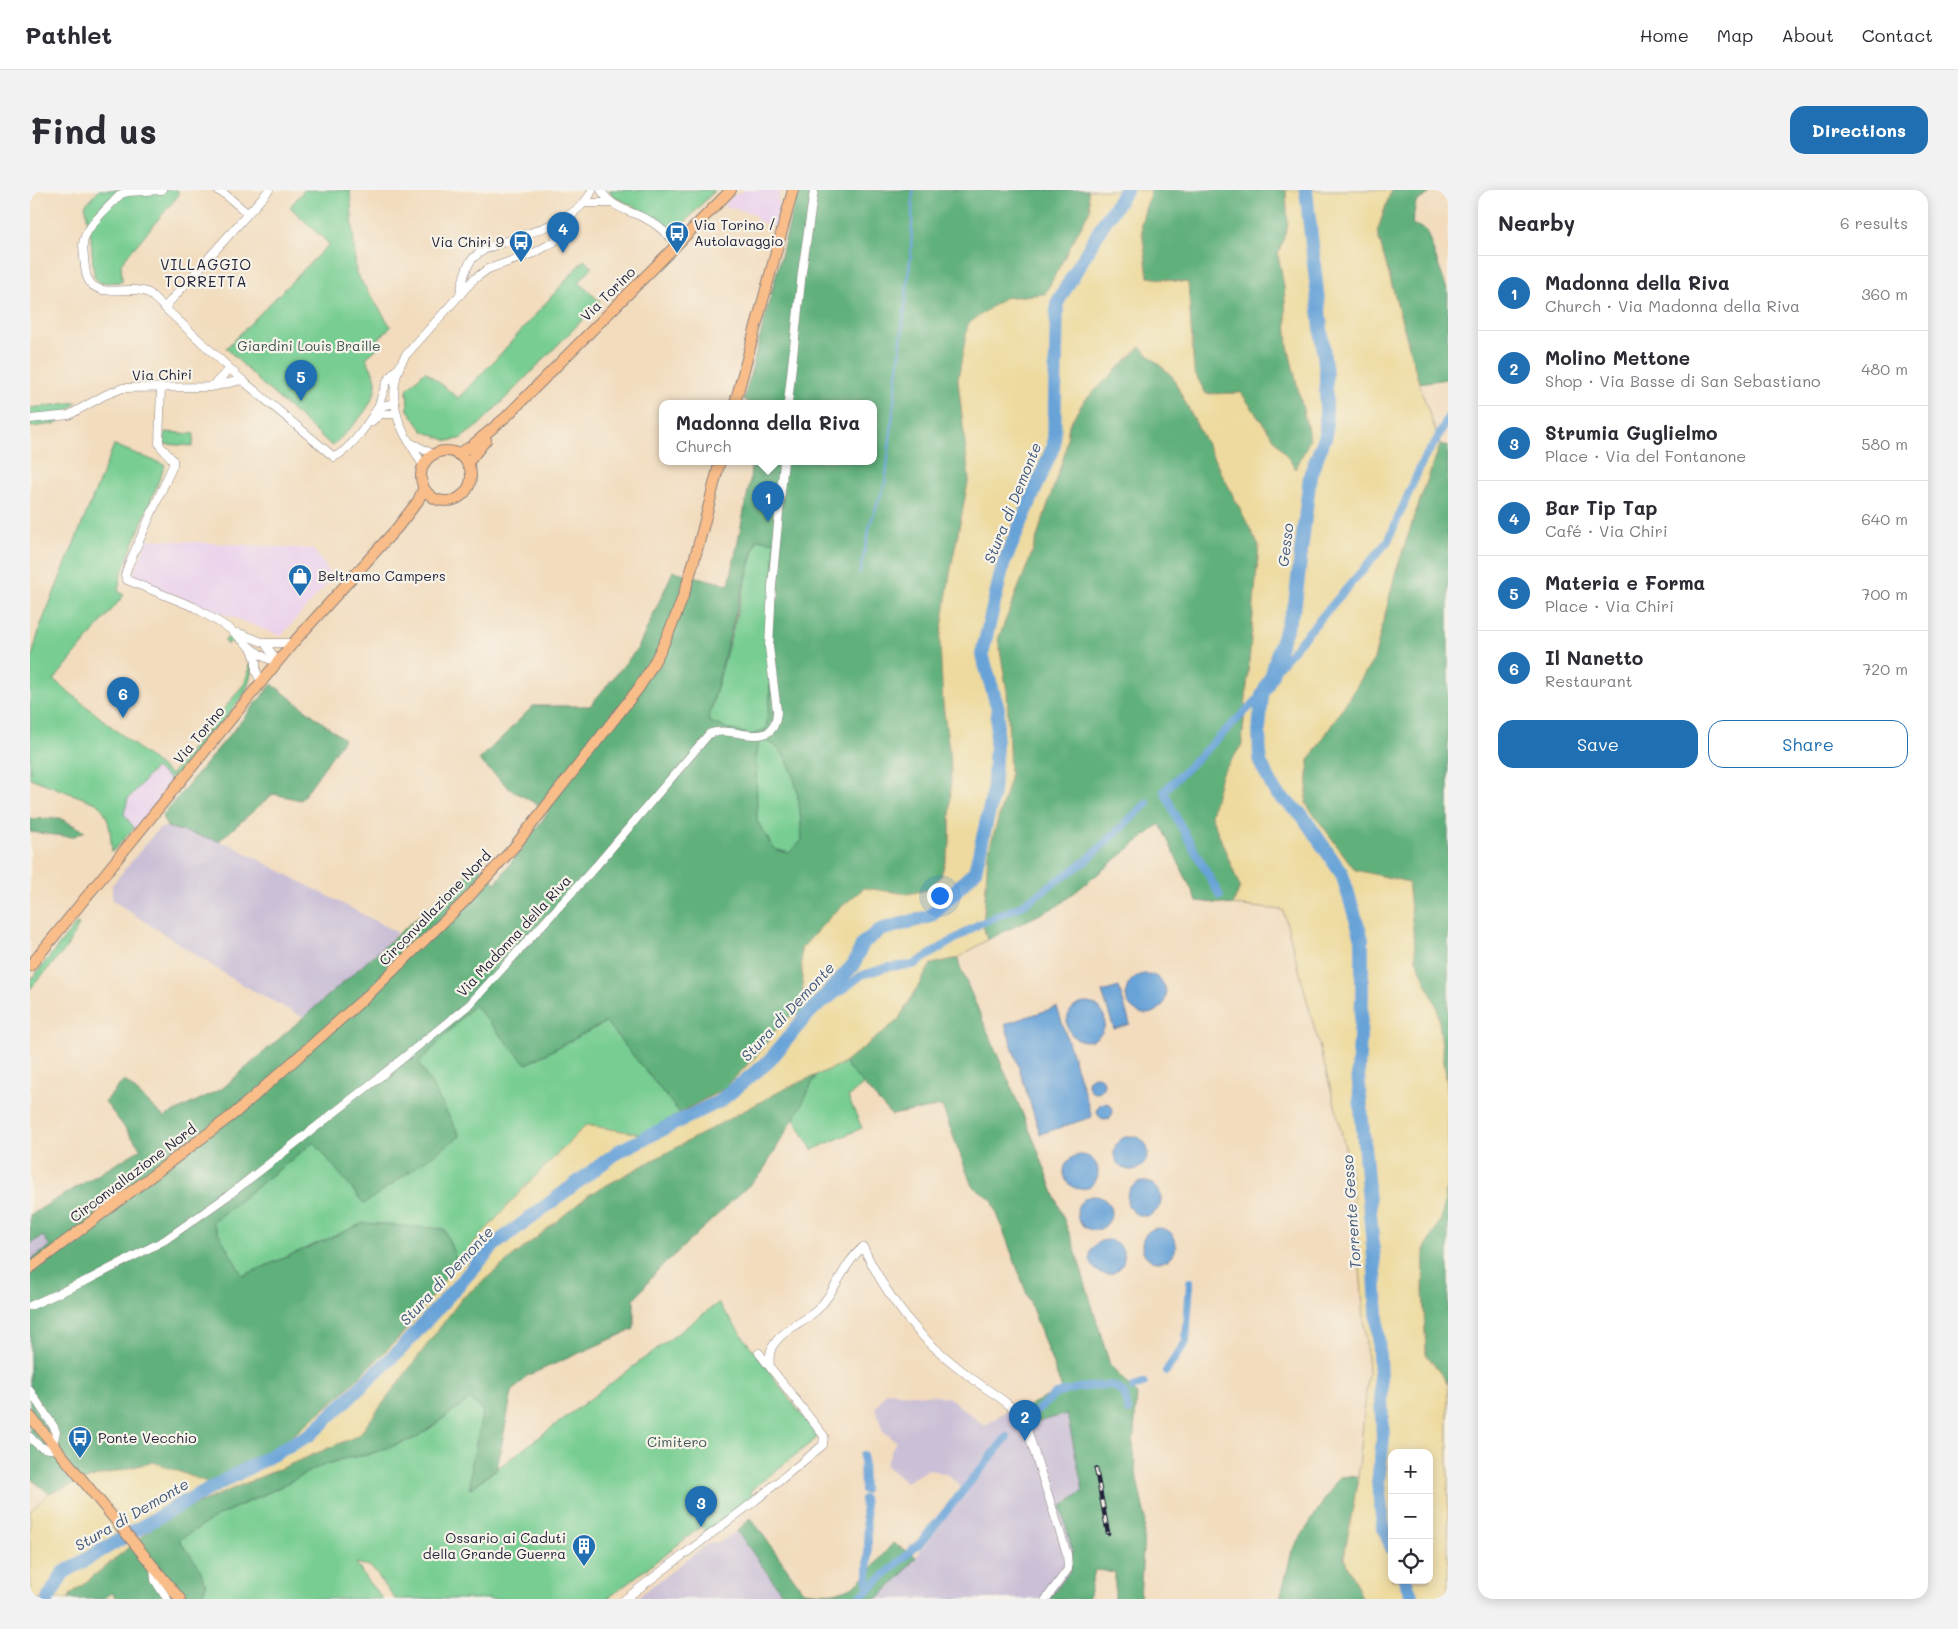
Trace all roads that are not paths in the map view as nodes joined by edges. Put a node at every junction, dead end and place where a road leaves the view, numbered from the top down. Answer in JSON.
{"nodes":[{"id":1,"x":162,"y":190,"type":"edge"},
{"id":2,"x":217,"y":190,"type":"edge"},
{"id":3,"x":269,"y":190,"type":"edge"},
{"id":4,"x":592,"y":190,"type":"edge"},
{"id":5,"x":601,"y":190,"type":"edge"},
{"id":6,"x":731,"y":190,"type":"edge"},
{"id":7,"x":793,"y":190,"type":"edge"},
{"id":8,"x":814,"y":190,"type":"edge"},
{"id":9,"x":585,"y":203,"type":"junction"},
{"id":10,"x":612,"y":204,"type":"junction"},
{"id":11,"x":574,"y":213,"type":"junction"},
{"id":12,"x":248,"y":214,"type":"junction"},
{"id":13,"x":677,"y":244,"type":"junction"},
{"id":14,"x":460,"y":296,"type":"junction"},
{"id":15,"x":164,"y":306,"type":"junction"},
{"id":16,"x":398,"y":366,"type":"junction"},
{"id":17,"x":230,"y":369,"type":"junction"},
{"id":18,"x":242,"y":380,"type":"junction"},
{"id":19,"x":161,"y":387,"type":"junction"},
{"id":20,"x":211,"y":387,"type":"junction"},
{"id":21,"x":736,"y":400,"type":"edge"},
{"id":22,"x":788,"y":400,"type":"edge"},
{"id":23,"x":395,"y":403,"type":"junction"},
{"id":24,"x":378,"y":407,"type":"junction"},
{"id":25,"x":397,"y":414,"type":"junction"},
{"id":26,"x":506,"y":417,"type":"junction"},
{"id":27,"x":30,"y":419,"type":"edge"},
{"id":28,"x":366,"y":426,"type":"junction"},
{"id":29,"x":411,"y":443,"type":"junction"},
{"id":30,"x":433,"y":454,"type":"junction"},
{"id":31,"x":457,"y":454,"type":"junction"},
{"id":32,"x":467,"y":464,"type":"junction"},
{"id":33,"x":719,"y":465,"type":"edge"},
{"id":34,"x":784,"y":465,"type":"edge"},
{"id":35,"x":423,"y":466,"type":"junction"},
{"id":36,"x":423,"y":488,"type":"junction"},
{"id":37,"x":434,"y":499,"type":"junction"},
{"id":38,"x":397,"y":528,"type":"junction"},
{"id":39,"x":230,"y":629,"type":"junction"},
{"id":40,"x":265,"y":643,"type":"junction"},
{"id":41,"x":292,"y":643,"type":"junction"},
{"id":42,"x":252,"y":649,"type":"junction"},
{"id":43,"x":277,"y":662,"type":"junction"},
{"id":44,"x":261,"y":682,"type":"junction"},
{"id":45,"x":30,"y":966,"type":"edge"},
{"id":46,"x":30,"y":1268,"type":"edge"},
{"id":47,"x":30,"y":1306,"type":"edge"},
{"id":48,"x":759,"y":1353,"type":"dead end"},
{"id":49,"x":770,"y":1366,"type":"junction"},
{"id":50,"x":30,"y":1391,"type":"edge"},
{"id":51,"x":30,"y":1414,"type":"edge"},
{"id":52,"x":30,"y":1437,"type":"edge"},
{"id":53,"x":55,"y":1446,"type":"junction"},
{"id":54,"x":154,"y":1568,"type":"junction"},
{"id":55,"x":167,"y":1599,"type":"edge"},
{"id":56,"x":180,"y":1599,"type":"edge"},
{"id":57,"x":624,"y":1599,"type":"edge"},
{"id":58,"x":1046,"y":1599,"type":"edge"}],
"edges":[{"from":1,"to":15,"type":"street"},
{"from":2,"to":12,"type":"street"},
{"from":3,"to":12,"type":"street"},
{"from":4,"to":9,"type":"street"},
{"from":5,"to":10,"type":"street"},
{"from":6,"to":13,"type":"main road","name":"Via Torino"},
{"from":7,"to":21,"type":"main road"},
{"from":8,"to":22,"type":"street"},
{"from":9,"to":10,"type":"street"},
{"from":9,"to":11,"type":"street"},
{"from":10,"to":13,"type":"street"},
{"from":11,"to":14,"type":"street"},
{"from":11,"to":14,"type":"street"},
{"from":12,"to":15,"type":"street"},
{"from":13,"to":26,"type":"main road","name":"Via Torino"},
{"from":14,"to":16,"type":"street"},
{"from":15,"to":17,"type":"street"},
{"from":16,"to":23,"type":"street"},
{"from":16,"to":24,"type":"street"},
{"from":17,"to":18,"type":"street"},
{"from":17,"to":20,"type":"street","name":"Via Chiri"},
{"from":18,"to":20,"type":"street","name":"Via Chiri"},
{"from":18,"to":28,"type":"street"},
{"from":19,"to":20,"type":"street","name":"Via Chiri"},
{"from":19,"to":27,"type":"street","name":"Via Chiri"},
{"from":19,"to":39,"type":"street"},
{"from":23,"to":24,"type":"street"},
{"from":23,"to":25,"type":"street"},
{"from":24,"to":28,"type":"street"},
{"from":25,"to":28,"type":"street"},
{"from":25,"to":29,"type":"street"},
{"from":26,"to":31,"type":"main road","name":"Via Torino"},
{"from":26,"to":32,"type":"main road","name":"Via Torino"},
{"from":29,"to":30,"type":"street"},
{"from":29,"to":35,"type":"street"},
{"from":30,"to":31,"type":"main road"},
{"from":30,"to":35,"type":"main road"},
{"from":31,"to":32,"type":"main road"},
{"from":32,"to":37,"type":"main road"},
{"from":33,"to":46,"type":"main road","name":"Circonvallazione Nord"},
{"from":34,"to":47,"type":"street","name":"Via Madonna della Riva"},
{"from":35,"to":36,"type":"main road"},
{"from":36,"to":37,"type":"main road"},
{"from":36,"to":38,"type":"main road","name":"Via Torino"},
{"from":37,"to":38,"type":"main road","name":"Via Torino"},
{"from":38,"to":41,"type":"main road","name":"Via Torino"},
{"from":39,"to":40,"type":"street"},
{"from":39,"to":42,"type":"street"},
{"from":40,"to":41,"type":"street"},
{"from":40,"to":43,"type":"street"},
{"from":41,"to":43,"type":"main road","name":"Via Torino"},
{"from":42,"to":43,"type":"street"},
{"from":42,"to":44,"type":"street"},
{"from":43,"to":44,"type":"main road","name":"Via Torino"},
{"from":44,"to":45,"type":"main road","name":"Via Torino"},
{"from":48,"to":49,"type":"street"},
{"from":49,"to":57,"type":"street"},
{"from":49,"to":58,"type":"street"},
{"from":50,"to":53,"type":"street"},
{"from":51,"to":53,"type":"main road"},
{"from":52,"to":53,"type":"street"},
{"from":53,"to":54,"type":"main road"},
{"from":54,"to":55,"type":"street"},
{"from":54,"to":56,"type":"main road"}]}
